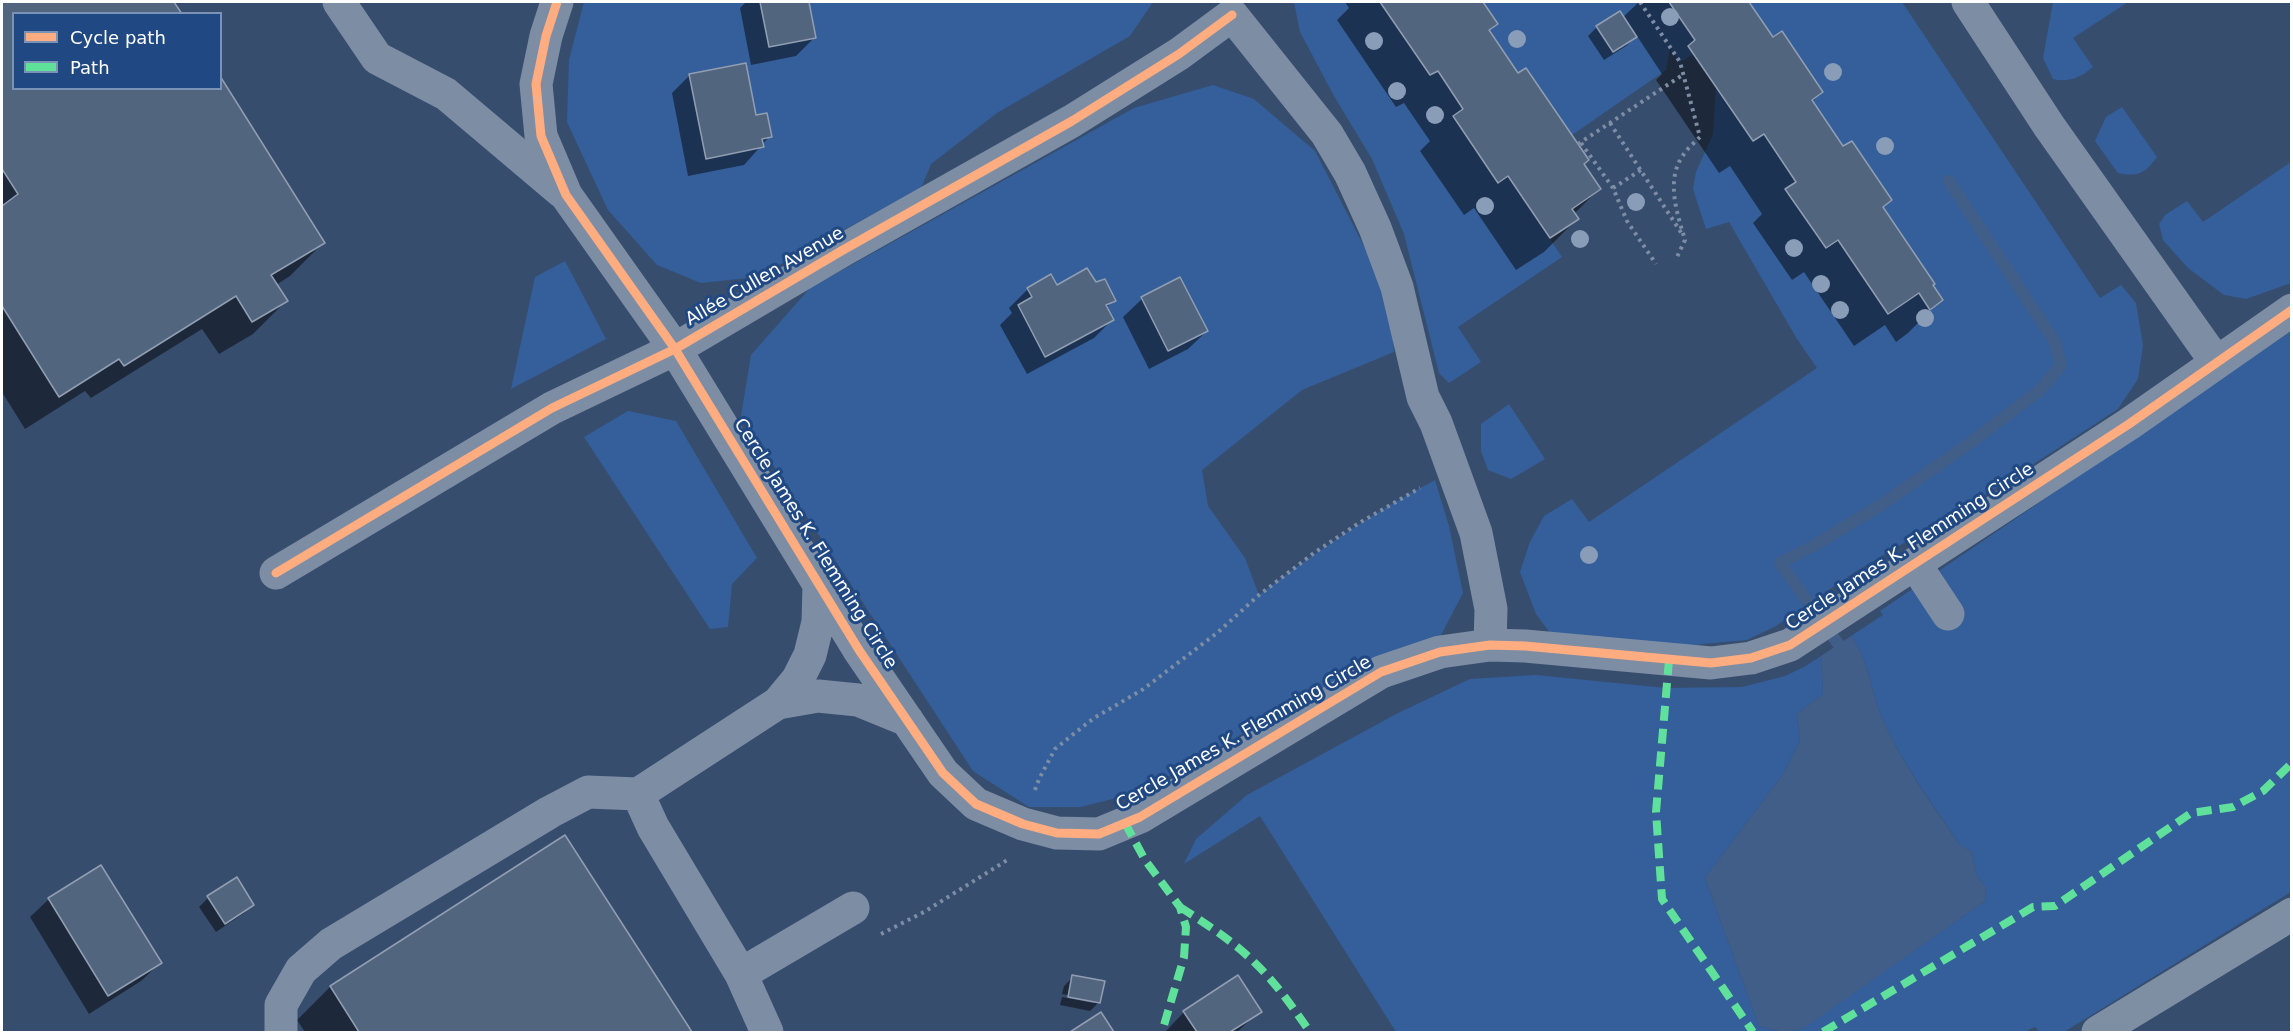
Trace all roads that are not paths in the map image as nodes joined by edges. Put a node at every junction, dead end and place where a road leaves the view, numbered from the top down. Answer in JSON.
{"nodes":[{"id":1,"x":339,"y":2,"type":"edge"},
{"id":2,"x":557,"y":2,"type":"edge"},
{"id":3,"x":1968,"y":2,"type":"edge"},
{"id":4,"x":566,"y":195,"type":"junction"},
{"id":5,"x":2292,"y":310,"type":"edge"},
{"id":6,"x":675,"y":349,"type":"junction"},
{"id":7,"x":2216,"y":362,"type":"junction"},
{"id":8,"x":1915,"y":564,"type":"junction"},
{"id":9,"x":276,"y":573,"type":"dead end"},
{"id":10,"x":819,"y":585,"type":"junction"},
{"id":11,"x":1948,"y":614,"type":"dead end"},
{"id":12,"x":1490,"y":645,"type":"junction"},
{"id":13,"x":778,"y":703,"type":"junction"},
{"id":14,"x":907,"y":720,"type":"junction"},
{"id":15,"x":638,"y":794,"type":"junction"},
{"id":16,"x":854,"y":908,"type":"dead end"},
{"id":17,"x":2292,"y":914,"type":"edge"},
{"id":18,"x":741,"y":974,"type":"junction"},
{"id":19,"x":281,"y":1032,"type":"edge"},
{"id":20,"x":767,"y":1032,"type":"edge"},
{"id":21,"x":2098,"y":1032,"type":"edge"}],
"edges":[{"from":1,"to":4,"type":"street"},
{"from":2,"to":4,"type":"street","name":"Cercle James K. Flemming Circle"},
{"from":3,"to":7,"type":"street"},
{"from":4,"to":6,"type":"street","name":"Cercle James K. Flemming Circle"},
{"from":5,"to":7,"type":"street","name":"Cercle James K. Flemming Circle"},
{"from":6,"to":9,"type":"street","name":"Allée Cullen Avenue"},
{"from":6,"to":10,"type":"street","name":"Cercle James K. Flemming Circle"},
{"from":6,"to":12,"type":"street","name":"Allée Cullen Avenue"},
{"from":7,"to":8,"type":"street","name":"Cercle James K. Flemming Circle"},
{"from":8,"to":11,"type":"street"},
{"from":8,"to":12,"type":"street","name":"Cercle James K. Flemming Circle"},
{"from":10,"to":13,"type":"street"},
{"from":10,"to":14,"type":"street","name":"Cercle James K. Flemming Circle"},
{"from":12,"to":14,"type":"street","name":"Cercle James K. Flemming Circle"},
{"from":13,"to":14,"type":"street"},
{"from":13,"to":15,"type":"street"},
{"from":15,"to":18,"type":"street"},
{"from":15,"to":19,"type":"street"},
{"from":16,"to":18,"type":"street"},
{"from":17,"to":21,"type":"highway"},
{"from":18,"to":20,"type":"street"}]}
